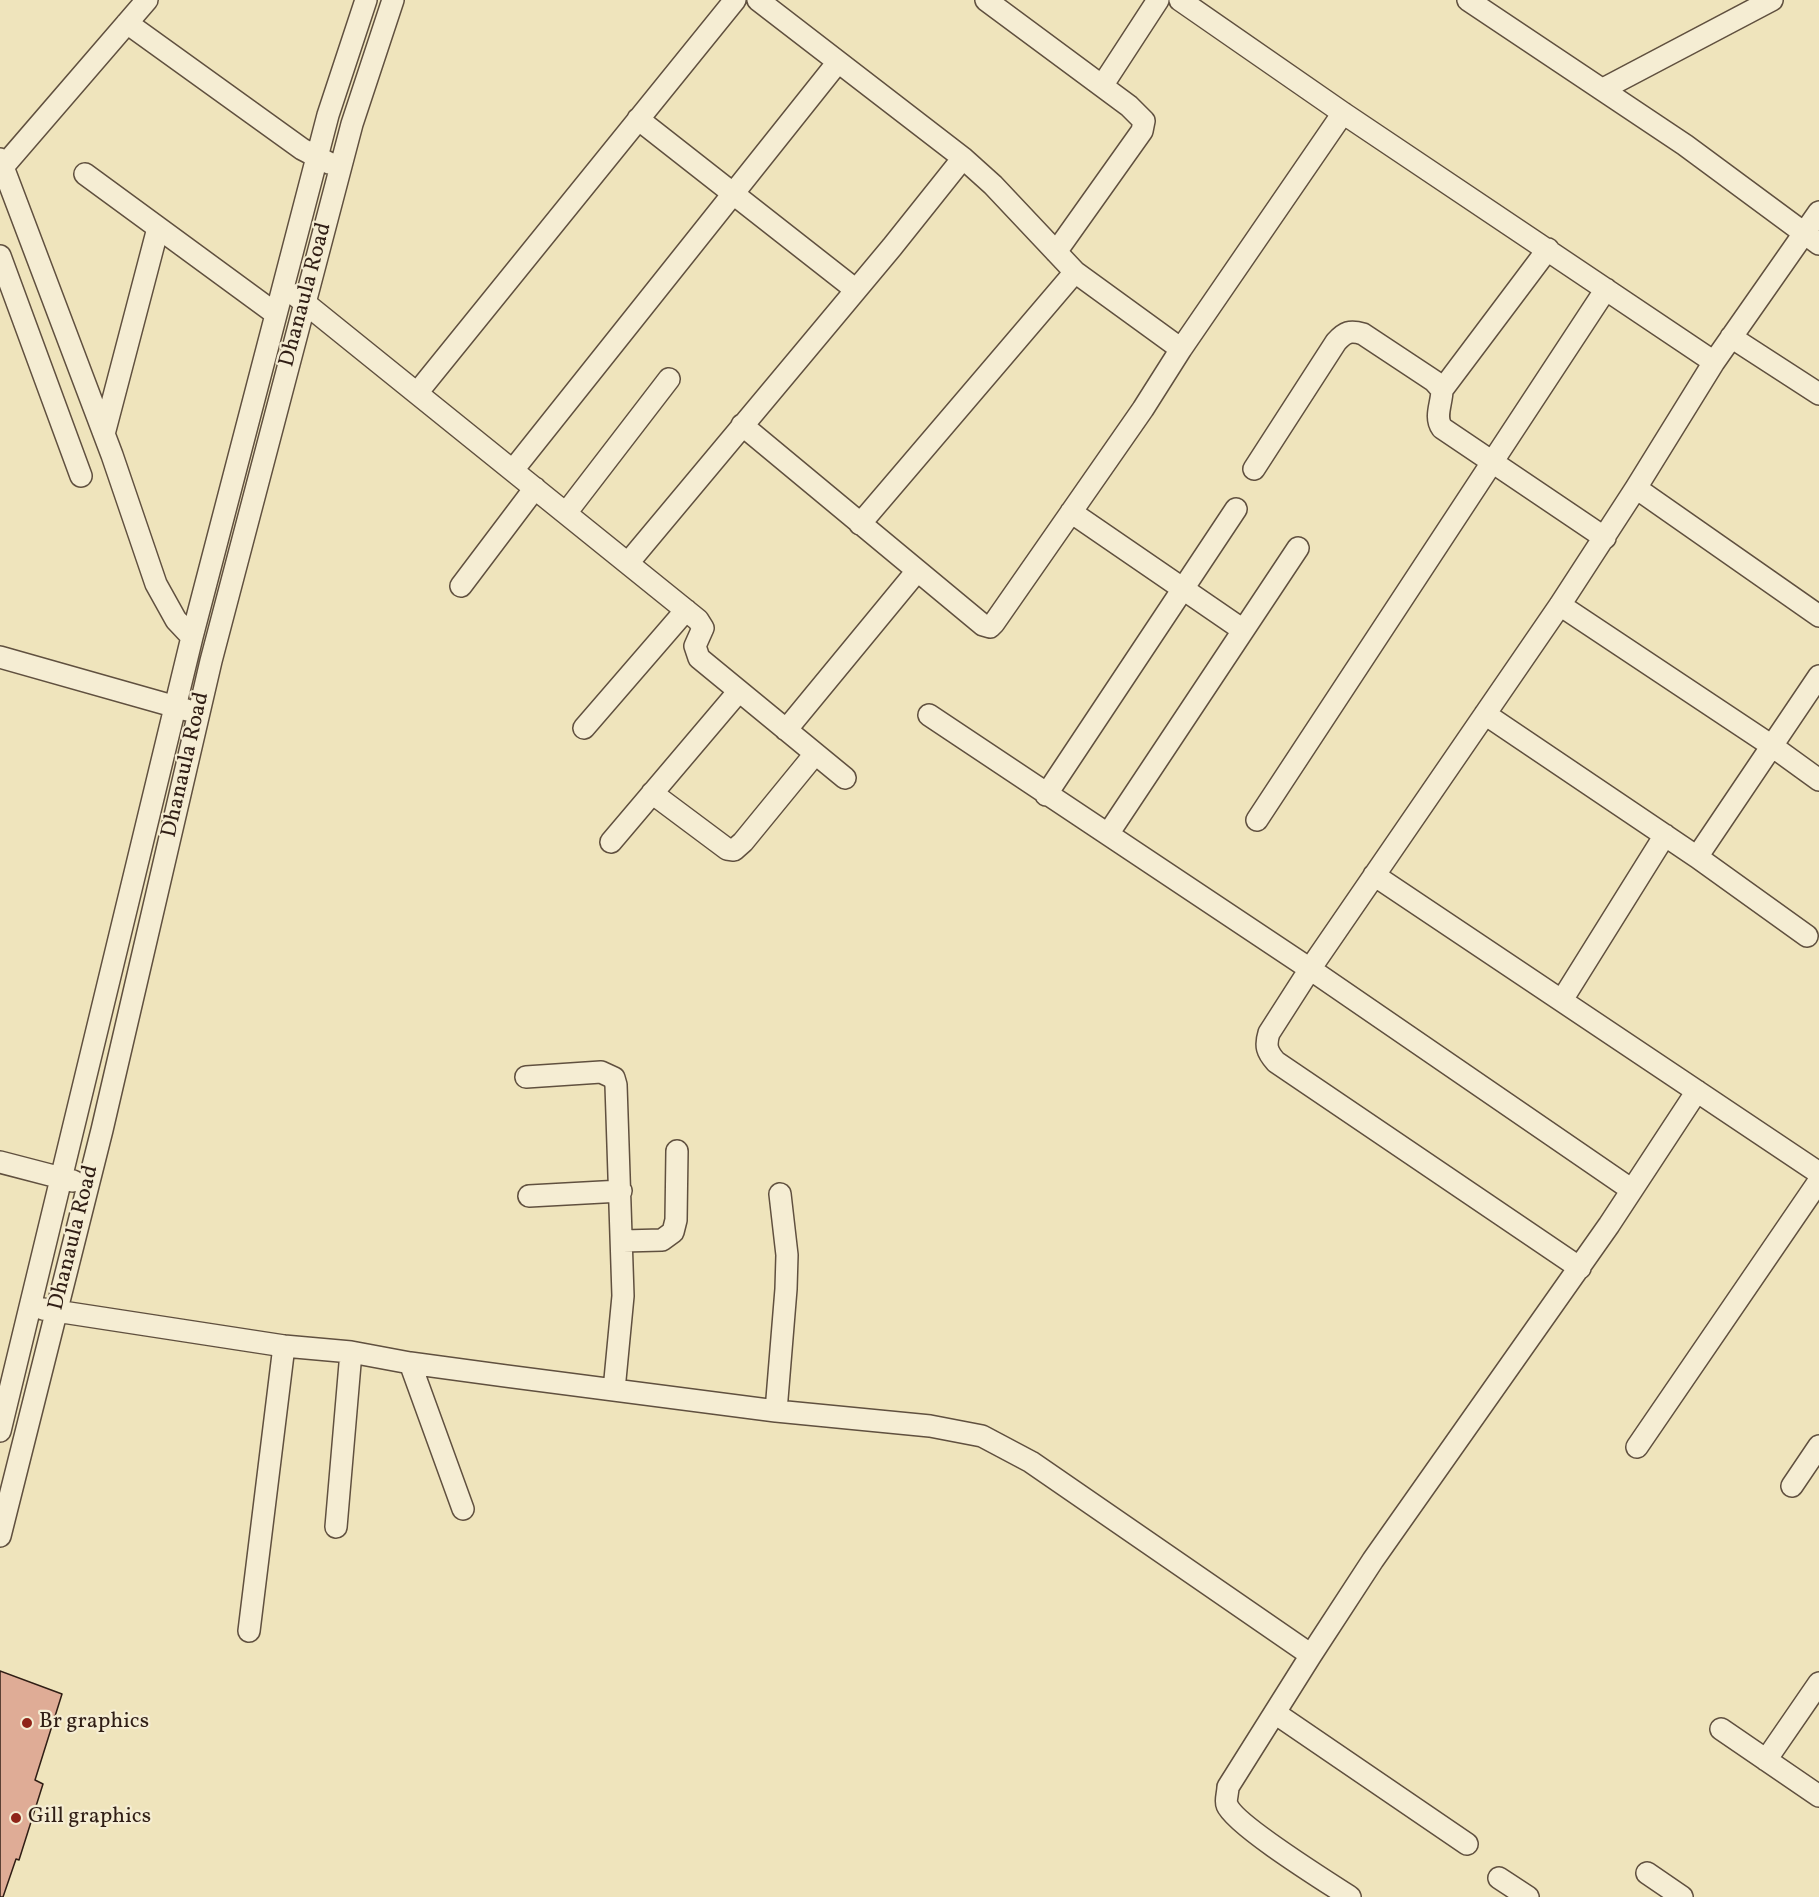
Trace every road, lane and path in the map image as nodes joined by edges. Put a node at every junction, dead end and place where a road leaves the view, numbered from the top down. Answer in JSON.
{"nodes":[{"id":1,"x":147,"y":0,"type":"edge"},
{"id":2,"x":366,"y":0,"type":"edge"},
{"id":3,"x":393,"y":0,"type":"edge"},
{"id":4,"x":735,"y":0,"type":"edge"},
{"id":5,"x":758,"y":0,"type":"edge"},
{"id":6,"x":986,"y":0,"type":"edge"},
{"id":7,"x":1158,"y":0,"type":"edge"},
{"id":8,"x":1180,"y":0,"type":"edge"},
{"id":9,"x":1468,"y":0,"type":"edge"},
{"id":10,"x":1772,"y":0,"type":"edge"},
{"id":11,"x":127,"y":23,"type":"junction"},
{"id":12,"x":838,"y":63,"type":"junction"},
{"id":13,"x":1102,"y":86,"type":"junction"},
{"id":14,"x":1603,"y":89,"type":"junction"},
{"id":15,"x":1343,"y":113,"type":"junction"},
{"id":16,"x":638,"y":119,"type":"junction"},
{"id":17,"x":317,"y":157,"type":"junction"},
{"id":18,"x":963,"y":158,"type":"junction"},
{"id":19,"x":2,"y":163,"type":"edge"},
{"id":20,"x":341,"y":168,"type":"junction"},
{"id":21,"x":85,"y":174,"type":"dead end"},
{"id":22,"x":734,"y":193,"type":"junction"},
{"id":23,"x":1819,"y":212,"type":"edge"},
{"id":24,"x":158,"y":228,"type":"junction"},
{"id":25,"x":1812,"y":238,"type":"edge"},
{"id":26,"x":1548,"y":249,"type":"junction"},
{"id":27,"x":1056,"y":252,"type":"junction"},
{"id":28,"x":0,"y":255,"type":"edge"},
{"id":29,"x":1075,"y":272,"type":"junction"},
{"id":30,"x":283,"y":286,"type":"junction"},
{"id":31,"x":1606,"y":289,"type":"junction"},
{"id":32,"x":856,"y":290,"type":"junction"},
{"id":33,"x":6,"y":298,"type":"edge"},
{"id":34,"x":305,"y":302,"type":"junction"},
{"id":35,"x":276,"y":314,"type":"junction"},
{"id":36,"x":1731,"y":337,"type":"junction"},
{"id":37,"x":1181,"y":349,"type":"junction"},
{"id":38,"x":1714,"y":362,"type":"junction"},
{"id":39,"x":669,"y":380,"type":"dead end"},
{"id":40,"x":1442,"y":390,"type":"junction"},
{"id":41,"x":417,"y":393,"type":"junction"},
{"id":42,"x":1819,"y":394,"type":"edge"},
{"id":43,"x":742,"y":425,"type":"junction"},
{"id":44,"x":104,"y":434,"type":"junction"},
{"id":45,"x":1493,"y":462,"type":"junction"},
{"id":46,"x":1254,"y":469,"type":"dead end"},
{"id":47,"x":513,"y":470,"type":"junction"},
{"id":48,"x":81,"y":476,"type":"dead end"},
{"id":49,"x":535,"y":488,"type":"junction"},
{"id":50,"x":1636,"y":488,"type":"junction"},
{"id":51,"x":1236,"y":509,"type":"dead end"},
{"id":52,"x":1071,"y":512,"type":"junction"},
{"id":53,"x":566,"y":513,"type":"junction"},
{"id":54,"x":860,"y":524,"type":"junction"},
{"id":55,"x":1605,"y":538,"type":"junction"},
{"id":56,"x":1298,"y":548,"type":"dead end"},
{"id":57,"x":628,"y":563,"type":"junction"},
{"id":58,"x":917,"y":571,"type":"junction"},
{"id":59,"x":461,"y":586,"type":"dead end"},
{"id":60,"x":1184,"y":588,"type":"junction"},
{"id":61,"x":1560,"y":605,"type":"junction"},
{"id":62,"x":686,"y":610,"type":"junction"},
{"id":63,"x":1819,"y":616,"type":"edge"},
{"id":64,"x":1243,"y":630,"type":"junction"},
{"id":65,"x":192,"y":637,"type":"junction"},
{"id":66,"x":0,"y":657,"type":"edge"},
{"id":67,"x":1819,"y":676,"type":"edge"},
{"id":68,"x":739,"y":691,"type":"junction"},
{"id":69,"x":176,"y":706,"type":"junction"},
{"id":70,"x":200,"y":713,"type":"junction"},
{"id":71,"x":1485,"y":714,"type":"junction"},
{"id":72,"x":929,"y":715,"type":"dead end"},
{"id":73,"x":584,"y":728,"type":"dead end"},
{"id":74,"x":786,"y":730,"type":"junction"},
{"id":75,"x":1772,"y":746,"type":"junction"},
{"id":76,"x":815,"y":753,"type":"junction"},
{"id":77,"x":845,"y":778,"type":"dead end"},
{"id":78,"x":1819,"y":780,"type":"edge"},
{"id":79,"x":652,"y":793,"type":"junction"},
{"id":80,"x":1046,"y":795,"type":"junction"},
{"id":81,"x":1257,"y":820,"type":"dead end"},
{"id":82,"x":1108,"y":834,"type":"junction"},
{"id":83,"x":1665,"y":835,"type":"junction"},
{"id":84,"x":610,"y":842,"type":"dead end"},
{"id":85,"x":1697,"y":857,"type":"junction"},
{"id":86,"x":1374,"y":875,"type":"junction"},
{"id":87,"x":1807,"y":936,"type":"dead end"},
{"id":88,"x":1310,"y":969,"type":"junction"},
{"id":89,"x":1562,"y":1000,"type":"junction"},
{"id":90,"x":526,"y":1077,"type":"dead end"},
{"id":91,"x":1697,"y":1091,"type":"junction"},
{"id":92,"x":677,"y":1151,"type":"dead end"},
{"id":93,"x":0,"y":1162,"type":"edge"},
{"id":94,"x":1819,"y":1173,"type":"edge"},
{"id":95,"x":62,"y":1178,"type":"junction"},
{"id":96,"x":1819,"y":1181,"type":"edge"},
{"id":97,"x":88,"y":1186,"type":"junction"},
{"id":98,"x":1632,"y":1190,"type":"junction"},
{"id":99,"x":621,"y":1191,"type":"junction"},
{"id":100,"x":780,"y":1194,"type":"dead end"},
{"id":101,"x":529,"y":1196,"type":"dead end"},
{"id":102,"x":622,"y":1241,"type":"junction"},
{"id":103,"x":1580,"y":1268,"type":"junction"},
{"id":104,"x":30,"y":1308,"type":"junction"},
{"id":105,"x":57,"y":1311,"type":"junction"},
{"id":106,"x":284,"y":1346,"type":"junction"},
{"id":107,"x":351,"y":1352,"type":"junction"},
{"id":108,"x":410,"y":1363,"type":"junction"},
{"id":109,"x":614,"y":1390,"type":"junction"},
{"id":110,"x":776,"y":1411,"type":"junction"},
{"id":111,"x":0,"y":1431,"type":"edge"},
{"id":112,"x":1819,"y":1446,"type":"edge"},
{"id":113,"x":1637,"y":1447,"type":"dead end"},
{"id":114,"x":1792,"y":1485,"type":"dead end"},
{"id":115,"x":5,"y":1498,"type":"edge"},
{"id":116,"x":463,"y":1509,"type":"dead end"},
{"id":117,"x":336,"y":1527,"type":"dead end"},
{"id":118,"x":0,"y":1536,"type":"edge"},
{"id":119,"x":249,"y":1630,"type":"dead end"},
{"id":120,"x":1311,"y":1655,"type":"junction"},
{"id":121,"x":1819,"y":1683,"type":"edge"},
{"id":122,"x":1275,"y":1713,"type":"junction"},
{"id":123,"x":1721,"y":1729,"type":"dead end"},
{"id":124,"x":1766,"y":1760,"type":"junction"},
{"id":125,"x":1819,"y":1796,"type":"edge"},
{"id":126,"x":1467,"y":1844,"type":"dead end"},
{"id":127,"x":1647,"y":1873,"type":"dead end"},
{"id":128,"x":1499,"y":1878,"type":"dead end"},
{"id":129,"x":1350,"y":1897,"type":"edge"},
{"id":130,"x":1528,"y":1897,"type":"edge"},
{"id":131,"x":1682,"y":1897,"type":"edge"}],
"edges":[{"from":1,"to":11,"type":"street"},
{"from":2,"to":17,"type":"street","name":"Dhanaula Road"},
{"from":3,"to":20,"type":"street","name":"Dhanaula Road"},
{"from":4,"to":16,"type":"street"},
{"from":5,"to":12,"type":"street"},
{"from":6,"to":13,"type":"street"},
{"from":7,"to":13,"type":"street"},
{"from":8,"to":15,"type":"street"},
{"from":9,"to":14,"type":"street"},
{"from":10,"to":14,"type":"street"},
{"from":11,"to":17,"type":"street"},
{"from":11,"to":19,"type":"street"},
{"from":12,"to":18,"type":"street"},
{"from":12,"to":22,"type":"street"},
{"from":13,"to":27,"type":"street"},
{"from":14,"to":25,"type":"street"},
{"from":15,"to":26,"type":"street"},
{"from":15,"to":37,"type":"street"},
{"from":16,"to":22,"type":"street"},
{"from":16,"to":41,"type":"street"},
{"from":17,"to":20,"type":"street"},
{"from":17,"to":30,"type":"street","name":"Dhanaula Road"},
{"from":18,"to":27,"type":"street"},
{"from":18,"to":32,"type":"street"},
{"from":19,"to":44,"type":"street"},
{"from":20,"to":34,"type":"street","name":"Dhanaula Road"},
{"from":21,"to":24,"type":"street"},
{"from":22,"to":32,"type":"street"},
{"from":22,"to":47,"type":"street"},
{"from":23,"to":25,"type":"street"},
{"from":24,"to":35,"type":"street"},
{"from":24,"to":44,"type":"street"},
{"from":25,"to":36,"type":"street"},
{"from":26,"to":31,"type":"street"},
{"from":26,"to":40,"type":"street"},
{"from":27,"to":29,"type":"street"},
{"from":28,"to":33,"type":"street"},
{"from":29,"to":37,"type":"street"},
{"from":29,"to":54,"type":"street"},
{"from":30,"to":34,"type":"street"},
{"from":30,"to":35,"type":"street","name":"Dhanaula Road"},
{"from":31,"to":38,"type":"street"},
{"from":31,"to":45,"type":"street"},
{"from":32,"to":43,"type":"street"},
{"from":33,"to":48,"type":"street"},
{"from":34,"to":41,"type":"street"},
{"from":34,"to":70,"type":"street","name":"Dhanaula Road"},
{"from":35,"to":65,"type":"street","name":"Dhanaula Road"},
{"from":36,"to":38,"type":"street"},
{"from":36,"to":42,"type":"street"},
{"from":37,"to":52,"type":"street"},
{"from":38,"to":50,"type":"street"},
{"from":39,"to":53,"type":"street"},
{"from":40,"to":45,"type":"street"},
{"from":40,"to":46,"type":"street"},
{"from":41,"to":47,"type":"street"},
{"from":43,"to":54,"type":"street"},
{"from":43,"to":57,"type":"street"},
{"from":44,"to":65,"type":"street"},
{"from":45,"to":55,"type":"street"},
{"from":45,"to":81,"type":"street"},
{"from":47,"to":49,"type":"street"},
{"from":49,"to":53,"type":"street"},
{"from":49,"to":59,"type":"street"},
{"from":50,"to":55,"type":"street"},
{"from":50,"to":63,"type":"street"},
{"from":51,"to":60,"type":"street"},
{"from":52,"to":58,"type":"street"},
{"from":52,"to":60,"type":"street"},
{"from":53,"to":57,"type":"street"},
{"from":54,"to":58,"type":"street"},
{"from":55,"to":61,"type":"street"},
{"from":56,"to":64,"type":"street"},
{"from":57,"to":62,"type":"street"},
{"from":58,"to":74,"type":"street"},
{"from":60,"to":64,"type":"street"},
{"from":60,"to":80,"type":"street"},
{"from":61,"to":71,"type":"street"},
{"from":61,"to":75,"type":"street"},
{"from":62,"to":68,"type":"street"},
{"from":62,"to":73,"type":"street"},
{"from":64,"to":82,"type":"street"},
{"from":65,"to":69,"type":"street","name":"Dhanaula Road"},
{"from":66,"to":69,"type":"street"},
{"from":67,"to":75,"type":"street"},
{"from":68,"to":74,"type":"street"},
{"from":68,"to":79,"type":"street"},
{"from":69,"to":70,"type":"street"},
{"from":69,"to":95,"type":"street","name":"Dhanaula Road"},
{"from":70,"to":97,"type":"street","name":"Dhanaula Road"},
{"from":71,"to":83,"type":"street"},
{"from":71,"to":86,"type":"street"},
{"from":72,"to":80,"type":"street"},
{"from":74,"to":76,"type":"street"},
{"from":75,"to":78,"type":"street"},
{"from":75,"to":85,"type":"street"},
{"from":76,"to":77,"type":"street"},
{"from":76,"to":79,"type":"street"},
{"from":79,"to":84,"type":"street"},
{"from":80,"to":82,"type":"street"},
{"from":82,"to":88,"type":"street"},
{"from":83,"to":85,"type":"street"},
{"from":83,"to":89,"type":"street"},
{"from":85,"to":87,"type":"street"},
{"from":86,"to":88,"type":"street"},
{"from":86,"to":89,"type":"street"},
{"from":88,"to":98,"type":"street"},
{"from":88,"to":103,"type":"street"},
{"from":89,"to":91,"type":"street"},
{"from":90,"to":99,"type":"street"},
{"from":91,"to":94,"type":"street"},
{"from":91,"to":98,"type":"street"},
{"from":92,"to":102,"type":"street"},
{"from":93,"to":95,"type":"street"},
{"from":95,"to":97,"type":"street"},
{"from":95,"to":104,"type":"street","name":"Dhanaula Road"},
{"from":96,"to":113,"type":"street"},
{"from":97,"to":105,"type":"street","name":"Dhanaula Road"},
{"from":98,"to":103,"type":"street"},
{"from":99,"to":101,"type":"street"},
{"from":99,"to":102,"type":"street"},
{"from":100,"to":110,"type":"street"},
{"from":102,"to":109,"type":"street"},
{"from":103,"to":120,"type":"street"},
{"from":104,"to":105,"type":"street"},
{"from":104,"to":111,"type":"street","name":"Dhanaula Road"},
{"from":105,"to":106,"type":"street"},
{"from":105,"to":115,"type":"street","name":"Dhanaula Road"},
{"from":106,"to":107,"type":"street"},
{"from":106,"to":119,"type":"street"},
{"from":107,"to":108,"type":"street"},
{"from":107,"to":117,"type":"street"},
{"from":108,"to":109,"type":"street"},
{"from":108,"to":116,"type":"street"},
{"from":109,"to":110,"type":"street"},
{"from":110,"to":120,"type":"street"},
{"from":112,"to":114,"type":"street"},
{"from":115,"to":118,"type":"street","name":"Dhanaula Road"},
{"from":120,"to":122,"type":"street"},
{"from":121,"to":124,"type":"street"},
{"from":122,"to":126,"type":"street"},
{"from":122,"to":129,"type":"street"},
{"from":123,"to":124,"type":"street"},
{"from":124,"to":125,"type":"street"},
{"from":127,"to":131,"type":"street"},
{"from":128,"to":130,"type":"street"}]}
